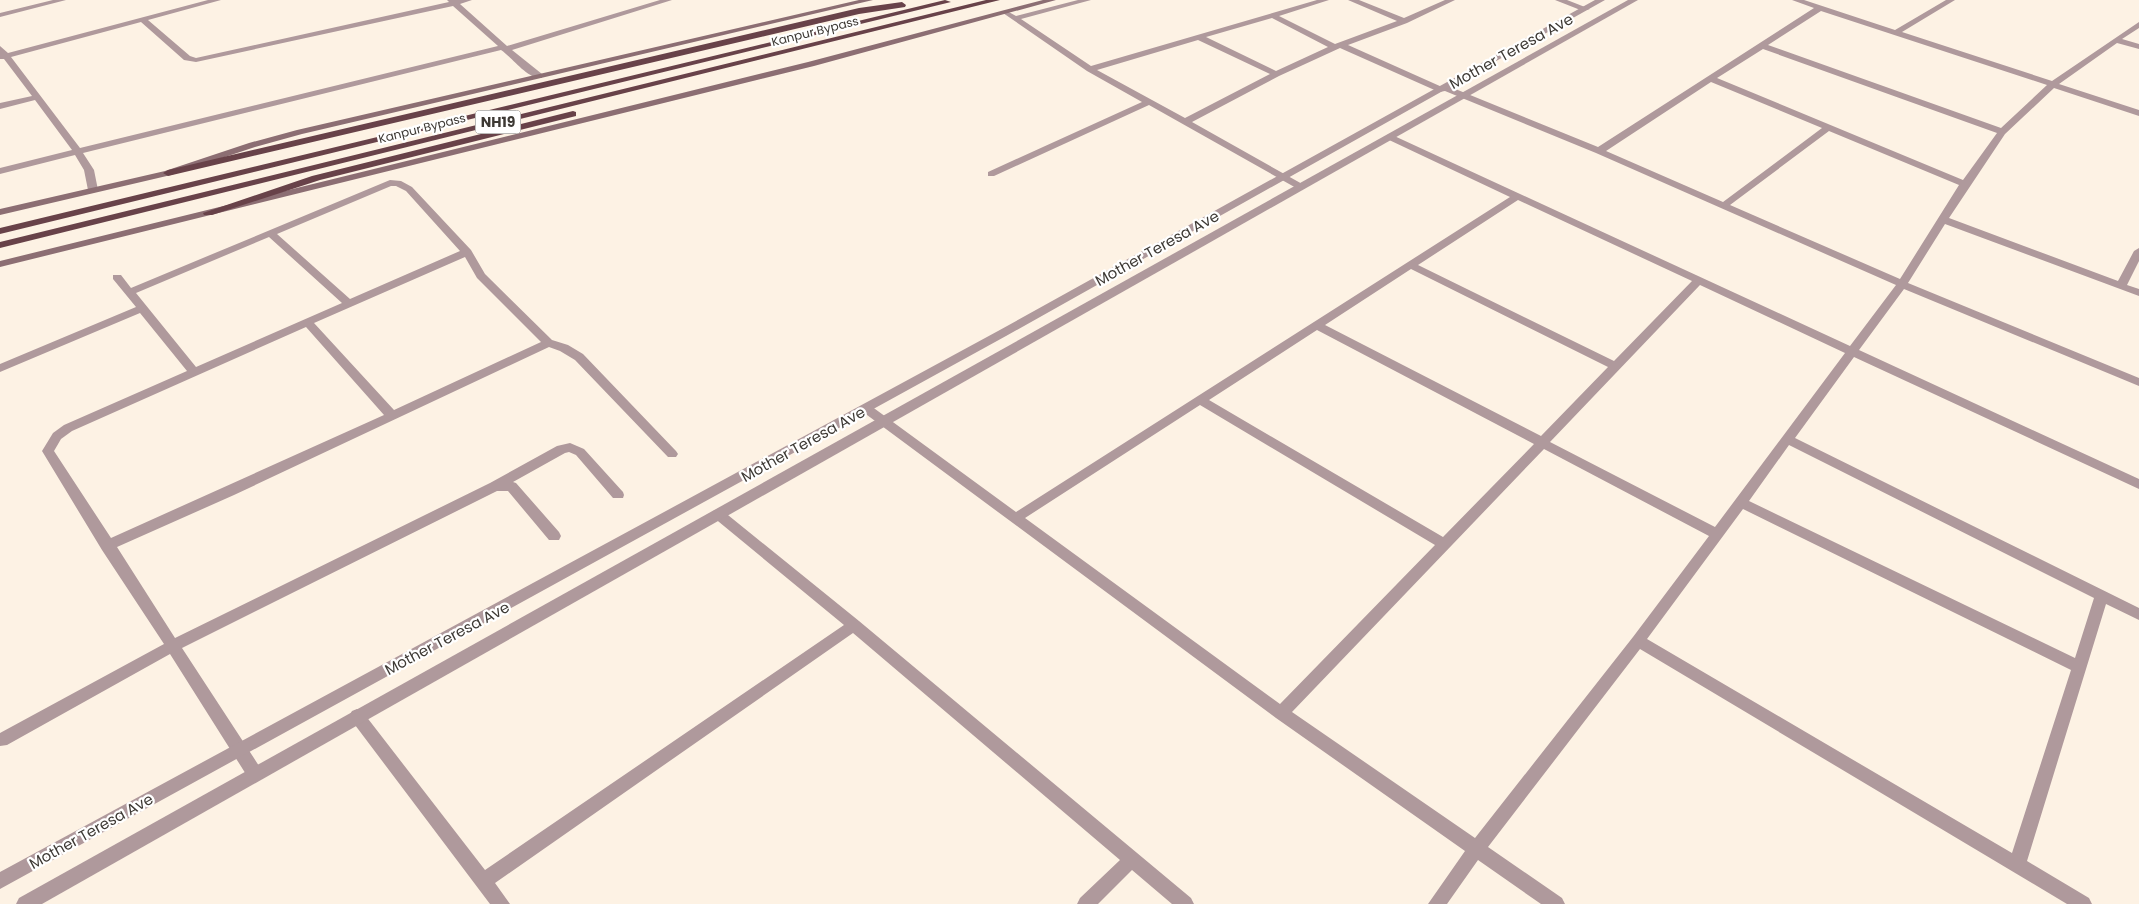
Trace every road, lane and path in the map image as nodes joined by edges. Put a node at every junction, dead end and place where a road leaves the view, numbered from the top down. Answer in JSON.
{"nodes":[{"id":1,"x":62,"y":0,"type":"edge"},
{"id":2,"x":218,"y":0,"type":"edge"},
{"id":3,"x":468,"y":0,"type":"edge"},
{"id":4,"x":668,"y":0,"type":"edge"},
{"id":5,"x":869,"y":0,"type":"edge"},
{"id":6,"x":996,"y":0,"type":"edge"},
{"id":7,"x":1052,"y":0,"type":"edge"},
{"id":8,"x":1087,"y":0,"type":"edge"},
{"id":9,"x":1325,"y":0,"type":"edge"},
{"id":10,"x":1352,"y":0,"type":"edge"},
{"id":11,"x":1451,"y":0,"type":"edge"},
{"id":12,"x":1559,"y":0,"type":"edge"},
{"id":13,"x":1601,"y":0,"type":"edge"},
{"id":14,"x":1634,"y":0,"type":"edge"},
{"id":15,"x":1796,"y":0,"type":"edge"},
{"id":16,"x":1952,"y":0,"type":"edge"},
{"id":17,"x":952,"y":1,"type":"edge"},
{"id":18,"x":453,"y":2,"type":"edge"},
{"id":19,"x":1820,"y":8,"type":"junction"},
{"id":20,"x":1586,"y":9,"type":"junction"},
{"id":21,"x":1007,"y":13,"type":"junction"},
{"id":22,"x":938,"y":14,"type":"junction"},
{"id":23,"x":0,"y":15,"type":"edge"},
{"id":24,"x":1272,"y":15,"type":"junction"},
{"id":25,"x":1017,"y":18,"type":"junction"},
{"id":26,"x":143,"y":20,"type":"junction"},
{"id":27,"x":1404,"y":21,"type":"junction"},
{"id":28,"x":2139,"y":24,"type":"edge"},
{"id":29,"x":1896,"y":33,"type":"junction"},
{"id":30,"x":1199,"y":37,"type":"junction"},
{"id":31,"x":2116,"y":40,"type":"junction"},
{"id":32,"x":1337,"y":46,"type":"junction"},
{"id":33,"x":1763,"y":46,"type":"junction"},
{"id":34,"x":2139,"y":47,"type":"edge"},
{"id":35,"x":504,"y":48,"type":"junction"},
{"id":36,"x":2,"y":54,"type":"edge"},
{"id":37,"x":1090,"y":69,"type":"junction"},
{"id":38,"x":1276,"y":74,"type":"junction"},
{"id":39,"x":539,"y":76,"type":"junction"},
{"id":40,"x":1711,"y":80,"type":"junction"},
{"id":41,"x":2052,"y":84,"type":"junction"},
{"id":42,"x":1443,"y":89,"type":"junction"},
{"id":43,"x":1464,"y":96,"type":"junction"},
{"id":44,"x":38,"y":97,"type":"junction"},
{"id":45,"x":1149,"y":102,"type":"junction"},
{"id":46,"x":0,"y":106,"type":"edge"},
{"id":47,"x":438,"y":109,"type":"joint"},
{"id":48,"x":2139,"y":113,"type":"edge"},
{"id":49,"x":1185,"y":122,"type":"junction"},
{"id":50,"x":1828,"y":128,"type":"junction"},
{"id":51,"x":2002,"y":132,"type":"junction"},
{"id":52,"x":1390,"y":137,"type":"junction"},
{"id":53,"x":77,"y":152,"type":"junction"},
{"id":54,"x":1599,"y":152,"type":"junction"},
{"id":55,"x":0,"y":171,"type":"edge"},
{"id":56,"x":168,"y":173,"type":"junction"},
{"id":57,"x":990,"y":174,"type":"dead end"},
{"id":58,"x":1285,"y":178,"type":"junction"},
{"id":59,"x":1965,"y":184,"type":"junction"},
{"id":60,"x":1301,"y":187,"type":"junction"},
{"id":61,"x":93,"y":190,"type":"junction"},
{"id":62,"x":1518,"y":196,"type":"junction"},
{"id":63,"x":1723,"y":206,"type":"junction"},
{"id":64,"x":0,"y":212,"type":"edge"},
{"id":65,"x":208,"y":213,"type":"junction"},
{"id":66,"x":1942,"y":219,"type":"junction"},
{"id":67,"x":0,"y":231,"type":"edge"},
{"id":68,"x":270,"y":233,"type":"junction"},
{"id":69,"x":0,"y":245,"type":"edge"},
{"id":70,"x":2139,"y":251,"type":"edge"},
{"id":71,"x":467,"y":252,"type":"junction"},
{"id":72,"x":0,"y":264,"type":"edge"},
{"id":73,"x":1410,"y":265,"type":"junction"},
{"id":74,"x":117,"y":278,"type":"dead end"},
{"id":75,"x":1698,"y":280,"type":"junction"},
{"id":76,"x":1902,"y":284,"type":"junction"},
{"id":77,"x":2121,"y":286,"type":"junction"},
{"id":78,"x":130,"y":292,"type":"junction"},
{"id":79,"x":2139,"y":293,"type":"edge"},
{"id":80,"x":348,"y":303,"type":"junction"},
{"id":81,"x":143,"y":308,"type":"junction"},
{"id":82,"x":307,"y":322,"type":"junction"},
{"id":83,"x":1317,"y":325,"type":"junction"},
{"id":84,"x":548,"y":342,"type":"junction"},
{"id":85,"x":1851,"y":352,"type":"junction"},
{"id":86,"x":1615,"y":366,"type":"junction"},
{"id":87,"x":0,"y":368,"type":"edge"},
{"id":88,"x":194,"y":372,"type":"junction"},
{"id":89,"x":2139,"y":382,"type":"edge"},
{"id":90,"x":1200,"y":400,"type":"junction"},
{"id":91,"x":866,"y":409,"type":"junction"},
{"id":92,"x":391,"y":416,"type":"junction"},
{"id":93,"x":883,"y":421,"type":"junction"},
{"id":94,"x":1787,"y":439,"type":"junction"},
{"id":95,"x":1542,"y":442,"type":"junction"},
{"id":96,"x":672,"y":454,"type":"dead end"},
{"id":97,"x":2139,"y":484,"type":"edge"},
{"id":98,"x":495,"y":486,"type":"junction"},
{"id":99,"x":618,"y":495,"type":"dead end"},
{"id":100,"x":1740,"y":502,"type":"junction"},
{"id":101,"x":718,"y":514,"type":"junction"},
{"id":102,"x":1016,"y":518,"type":"junction"},
{"id":103,"x":1717,"y":534,"type":"junction"},
{"id":104,"x":554,"y":536,"type":"dead end"},
{"id":105,"x":1444,"y":544,"type":"junction"},
{"id":106,"x":108,"y":546,"type":"junction"},
{"id":107,"x":2102,"y":596,"type":"junction"},
{"id":108,"x":2139,"y":614,"type":"edge"},
{"id":109,"x":854,"y":626,"type":"junction"},
{"id":110,"x":1638,"y":641,"type":"junction"},
{"id":111,"x":174,"y":645,"type":"junction"},
{"id":112,"x":2080,"y":667,"type":"junction"},
{"id":113,"x":1281,"y":713,"type":"junction"},
{"id":114,"x":357,"y":716,"type":"junction"},
{"id":115,"x":1,"y":740,"type":"dead end"},
{"id":116,"x":240,"y":750,"type":"junction"},
{"id":117,"x":255,"y":774,"type":"junction"},
{"id":118,"x":1477,"y":848,"type":"junction"},
{"id":119,"x":1132,"y":859,"type":"junction"},
{"id":120,"x":2017,"y":865,"type":"junction"},
{"id":121,"x":0,"y":880,"type":"edge"},
{"id":122,"x":483,"y":881,"type":"junction"},
{"id":123,"x":26,"y":904,"type":"edge"},
{"id":124,"x":500,"y":904,"type":"edge"},
{"id":125,"x":1086,"y":904,"type":"edge"},
{"id":126,"x":1186,"y":904,"type":"edge"},
{"id":127,"x":1437,"y":904,"type":"edge"},
{"id":128,"x":1556,"y":904,"type":"edge"},
{"id":129,"x":2083,"y":904,"type":"edge"}],
"edges":[{"from":1,"to":23,"type":"street"},
{"from":2,"to":26,"type":"street"},
{"from":3,"to":18,"type":"street"},
{"from":4,"to":35,"type":"street"},
{"from":5,"to":39,"type":"main road"},
{"from":6,"to":22,"type":"highway","name":"Kanpur Bypass","number":"NH19"},
{"from":7,"to":21,"type":"main road"},
{"from":8,"to":25,"type":"street"},
{"from":9,"to":24,"type":"street"},
{"from":10,"to":27,"type":"street"},
{"from":11,"to":27,"type":"street"},
{"from":12,"to":20,"type":"street"},
{"from":13,"to":20,"type":"street","name":"Mother Teresa Ave"},
{"from":14,"to":43,"type":"street"},
{"from":15,"to":19,"type":"street"},
{"from":16,"to":29,"type":"street"},
{"from":17,"to":47,"type":"highway"},
{"from":17,"to":67,"type":"highway","name":"Kanpur Bypass","number":"NH19"},
{"from":18,"to":26,"type":"street"},
{"from":18,"to":35,"type":"street"},
{"from":19,"to":29,"type":"street"},
{"from":19,"to":33,"type":"street"},
{"from":20,"to":42,"type":"street","name":"Mother Teresa Ave"},
{"from":21,"to":25,"type":"street"},
{"from":21,"to":65,"type":"main road"},
{"from":22,"to":65,"type":"highway"},
{"from":22,"to":69,"type":"highway","name":"Kanpur Bypass","number":"NH19"},
{"from":24,"to":30,"type":"street"},
{"from":24,"to":32,"type":"street"},
{"from":25,"to":37,"type":"street"},
{"from":26,"to":36,"type":"street"},
{"from":27,"to":32,"type":"street"},
{"from":28,"to":31,"type":"street"},
{"from":29,"to":41,"type":"street"},
{"from":30,"to":37,"type":"street"},
{"from":30,"to":38,"type":"street"},
{"from":31,"to":34,"type":"street"},
{"from":31,"to":41,"type":"street"},
{"from":32,"to":38,"type":"street"},
{"from":32,"to":42,"type":"street"},
{"from":33,"to":40,"type":"street"},
{"from":33,"to":51,"type":"street"},
{"from":35,"to":39,"type":"street"},
{"from":35,"to":53,"type":"street"},
{"from":36,"to":44,"type":"street"},
{"from":37,"to":45,"type":"street"},
{"from":38,"to":49,"type":"street"},
{"from":39,"to":56,"type":"main road"},
{"from":40,"to":50,"type":"street"},
{"from":40,"to":54,"type":"street"},
{"from":41,"to":48,"type":"street"},
{"from":41,"to":51,"type":"street"},
{"from":42,"to":43,"type":"street"},
{"from":42,"to":58,"type":"street","name":"Mother Teresa Ave"},
{"from":43,"to":52,"type":"street"},
{"from":43,"to":54,"type":"street"},
{"from":44,"to":46,"type":"street"},
{"from":44,"to":53,"type":"street"},
{"from":45,"to":49,"type":"street"},
{"from":45,"to":57,"type":"street"},
{"from":47,"to":56,"type":"highway"},
{"from":49,"to":58,"type":"street"},
{"from":50,"to":59,"type":"street"},
{"from":50,"to":63,"type":"street"},
{"from":51,"to":59,"type":"street"},
{"from":52,"to":60,"type":"street"},
{"from":52,"to":62,"type":"street"},
{"from":53,"to":55,"type":"street"},
{"from":53,"to":61,"type":"street"},
{"from":54,"to":63,"type":"street"},
{"from":56,"to":61,"type":"main road"},
{"from":58,"to":60,"type":"street"},
{"from":58,"to":91,"type":"street","name":"Mother Teresa Ave"},
{"from":59,"to":66,"type":"street"},
{"from":60,"to":93,"type":"street"},
{"from":61,"to":64,"type":"main road"},
{"from":62,"to":73,"type":"street"},
{"from":62,"to":75,"type":"street"},
{"from":63,"to":76,"type":"street"},
{"from":65,"to":72,"type":"main road"},
{"from":66,"to":76,"type":"street"},
{"from":66,"to":77,"type":"street"},
{"from":68,"to":71,"type":"street"},
{"from":68,"to":78,"type":"street"},
{"from":68,"to":80,"type":"street"},
{"from":70,"to":77,"type":"street"},
{"from":71,"to":80,"type":"street"},
{"from":71,"to":84,"type":"street"},
{"from":73,"to":83,"type":"street"},
{"from":73,"to":86,"type":"street"},
{"from":74,"to":78,"type":"street"},
{"from":75,"to":85,"type":"street"},
{"from":75,"to":86,"type":"street"},
{"from":76,"to":85,"type":"street"},
{"from":76,"to":89,"type":"street"},
{"from":77,"to":79,"type":"street"},
{"from":78,"to":81,"type":"street"},
{"from":80,"to":82,"type":"street"},
{"from":81,"to":87,"type":"street"},
{"from":81,"to":88,"type":"street"},
{"from":82,"to":88,"type":"street"},
{"from":82,"to":92,"type":"street"},
{"from":83,"to":90,"type":"street"},
{"from":83,"to":95,"type":"street"},
{"from":84,"to":92,"type":"street"},
{"from":84,"to":96,"type":"street"},
{"from":85,"to":94,"type":"street"},
{"from":85,"to":97,"type":"street"},
{"from":86,"to":95,"type":"street"},
{"from":88,"to":106,"type":"street"},
{"from":90,"to":102,"type":"street"},
{"from":90,"to":105,"type":"street"},
{"from":91,"to":93,"type":"street"},
{"from":91,"to":116,"type":"street","name":"Mother Teresa Ave"},
{"from":92,"to":106,"type":"street"},
{"from":93,"to":101,"type":"street"},
{"from":93,"to":102,"type":"street"},
{"from":94,"to":100,"type":"street"},
{"from":94,"to":107,"type":"street"},
{"from":95,"to":103,"type":"street"},
{"from":95,"to":105,"type":"street"},
{"from":98,"to":99,"type":"street"},
{"from":98,"to":104,"type":"street"},
{"from":98,"to":111,"type":"street"},
{"from":100,"to":103,"type":"street"},
{"from":100,"to":112,"type":"street"},
{"from":101,"to":109,"type":"street"},
{"from":101,"to":114,"type":"street"},
{"from":102,"to":113,"type":"street"},
{"from":103,"to":110,"type":"street"},
{"from":105,"to":113,"type":"street"},
{"from":106,"to":111,"type":"street"},
{"from":107,"to":108,"type":"street"},
{"from":107,"to":112,"type":"street"},
{"from":109,"to":119,"type":"street"},
{"from":109,"to":122,"type":"street"},
{"from":110,"to":118,"type":"street"},
{"from":110,"to":120,"type":"street"},
{"from":111,"to":115,"type":"street"},
{"from":111,"to":116,"type":"street"},
{"from":112,"to":120,"type":"street"},
{"from":113,"to":118,"type":"street"},
{"from":114,"to":117,"type":"street"},
{"from":114,"to":122,"type":"street"},
{"from":116,"to":117,"type":"street"},
{"from":116,"to":121,"type":"street","name":"Mother Teresa Ave"},
{"from":117,"to":123,"type":"street"},
{"from":118,"to":127,"type":"street"},
{"from":118,"to":128,"type":"street"},
{"from":119,"to":125,"type":"street"},
{"from":119,"to":126,"type":"street"},
{"from":120,"to":129,"type":"street"},
{"from":122,"to":124,"type":"street"}]}
